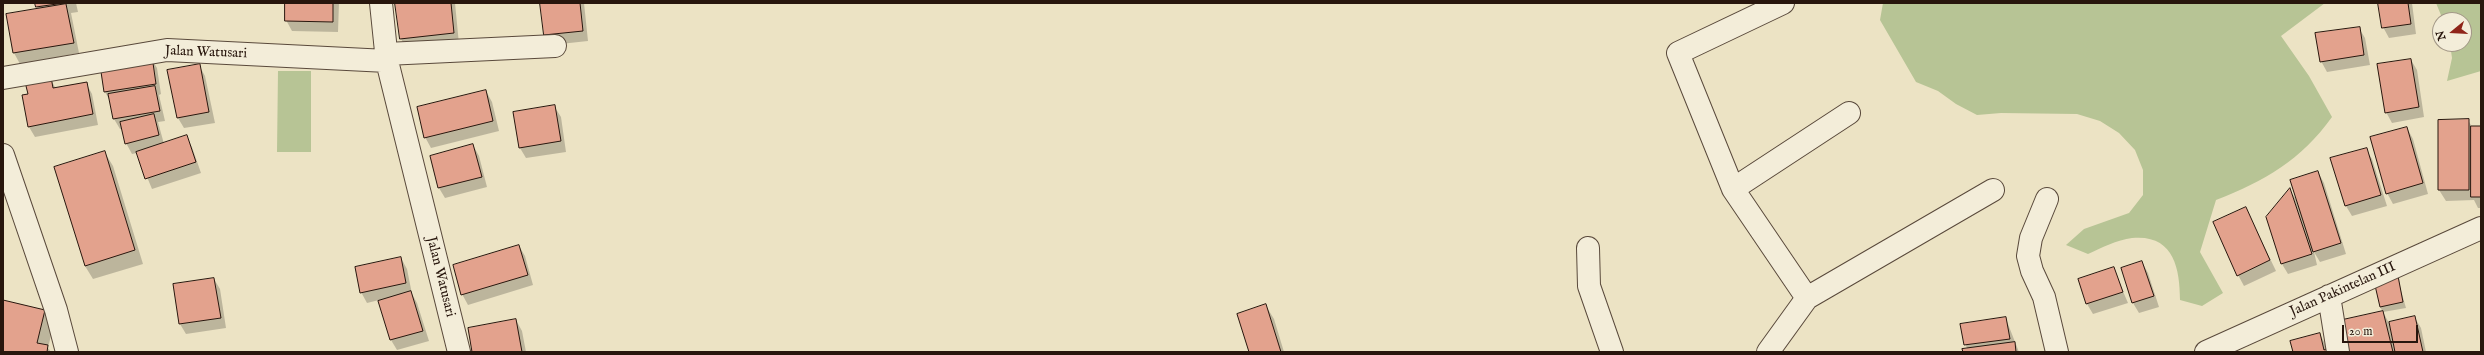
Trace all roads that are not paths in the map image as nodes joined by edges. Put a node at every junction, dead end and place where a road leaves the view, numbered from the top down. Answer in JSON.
{"nodes":[{"id":1,"x":381,"y":3,"type":"edge"},
{"id":2,"x":1783,"y":3,"type":"edge"},
{"id":3,"x":555,"y":46,"type":"dead end"},
{"id":4,"x":386,"y":58,"type":"junction"},
{"id":5,"x":3,"y":78,"type":"edge"},
{"id":6,"x":1849,"y":113,"type":"dead end"},
{"id":7,"x":3,"y":155,"type":"edge"},
{"id":8,"x":1732,"y":189,"type":"junction"},
{"id":9,"x":1993,"y":190,"type":"dead end"},
{"id":10,"x":2047,"y":199,"type":"dead end"},
{"id":11,"x":2481,"y":228,"type":"edge"},
{"id":12,"x":1588,"y":248,"type":"dead end"},
{"id":13,"x":2329,"y":296,"type":"junction"},
{"id":14,"x":1806,"y":298,"type":"junction"},
{"id":15,"x":67,"y":352,"type":"edge"},
{"id":16,"x":459,"y":352,"type":"edge"},
{"id":17,"x":1612,"y":352,"type":"edge"},
{"id":18,"x":1768,"y":352,"type":"edge"},
{"id":19,"x":2057,"y":352,"type":"edge"},
{"id":20,"x":2206,"y":352,"type":"edge"},
{"id":21,"x":2338,"y":352,"type":"edge"}],
"edges":[{"from":1,"to":4,"type":"street","name":"Jalan Watusari"},
{"from":2,"to":8,"type":"street"},
{"from":3,"to":4,"type":"street"},
{"from":4,"to":5,"type":"street","name":"Jalan Watusari"},
{"from":4,"to":16,"type":"street","name":"Jalan Watusari"},
{"from":6,"to":8,"type":"street"},
{"from":7,"to":15,"type":"street"},
{"from":8,"to":14,"type":"street"},
{"from":9,"to":14,"type":"street"},
{"from":10,"to":19,"type":"street"},
{"from":11,"to":13,"type":"street","name":"Jalan Pakintelan III"},
{"from":12,"to":17,"type":"street"},
{"from":13,"to":20,"type":"street","name":"Jalan Pakintelan III"},
{"from":13,"to":21,"type":"street"},
{"from":14,"to":18,"type":"street"}]}
